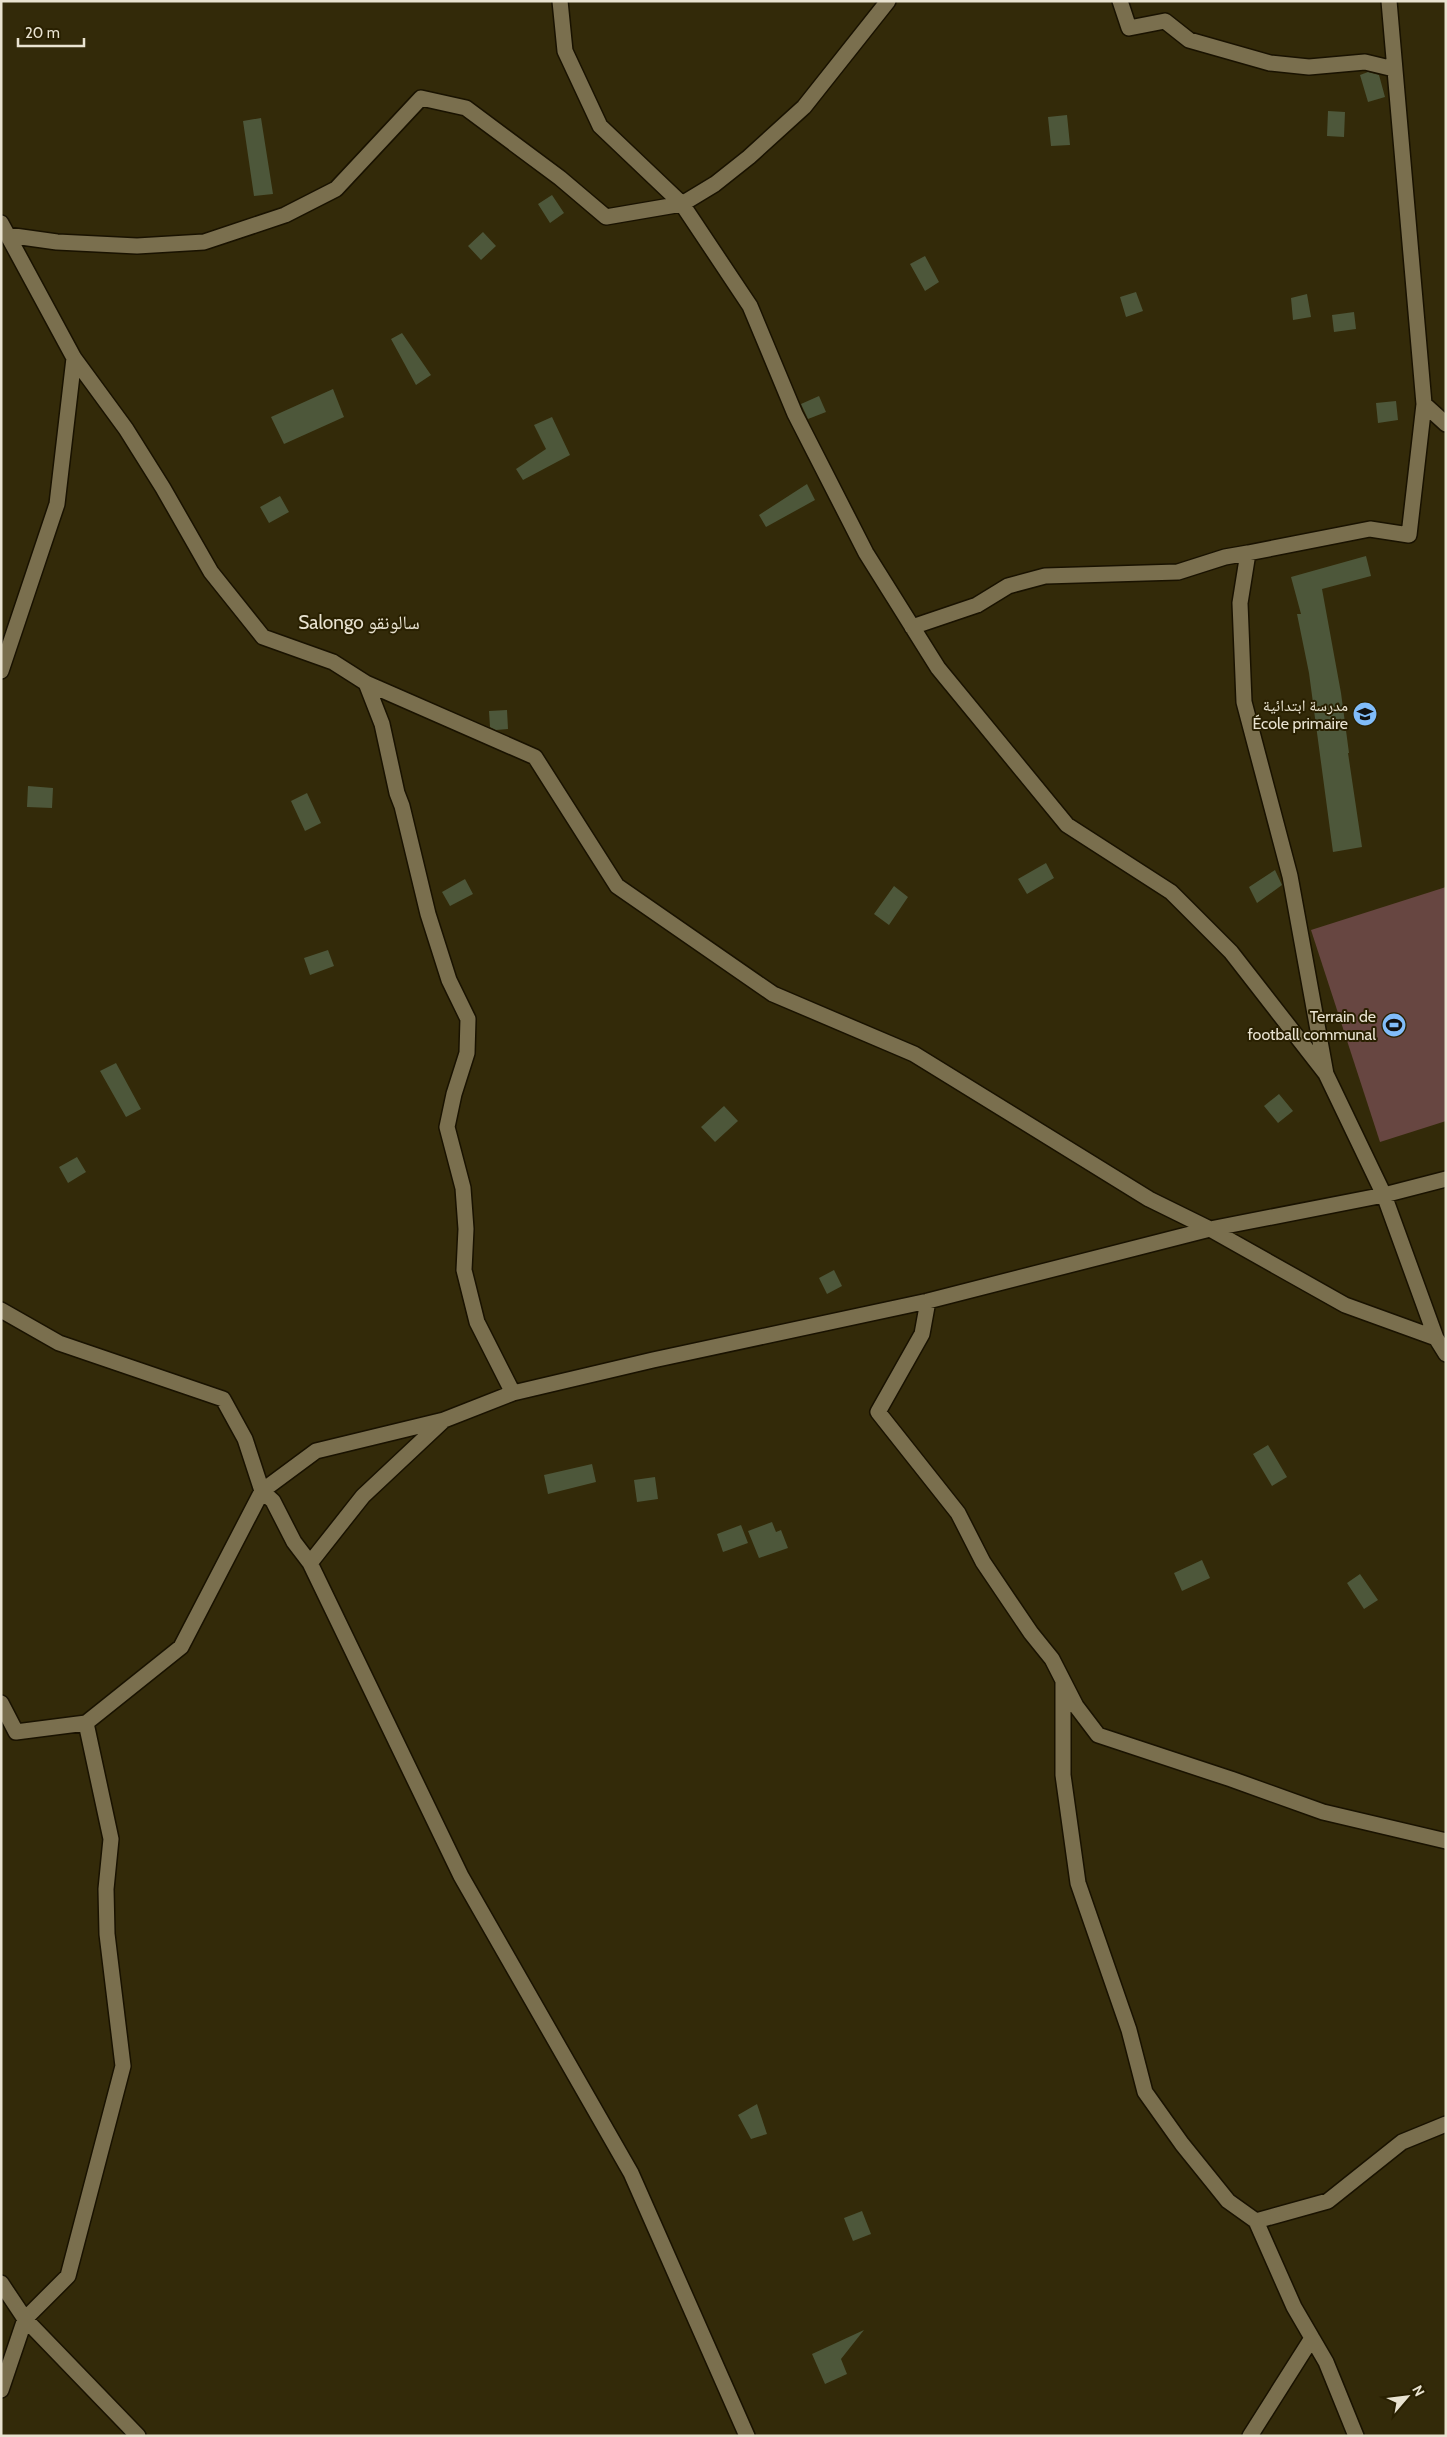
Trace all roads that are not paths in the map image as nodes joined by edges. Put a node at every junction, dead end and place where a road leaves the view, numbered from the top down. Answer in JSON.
{"nodes":[{"id":1,"x":560,"y":1,"type":"edge"},
{"id":2,"x":888,"y":1,"type":"edge"},
{"id":3,"x":1120,"y":1,"type":"edge"},
{"id":4,"x":1389,"y":1,"type":"edge"},
{"id":5,"x":1394,"y":69,"type":"junction"},
{"id":6,"x":682,"y":204,"type":"junction"},
{"id":7,"x":4,"y":229,"type":"edge"},
{"id":8,"x":74,"y":358,"type":"junction"},
{"id":9,"x":1424,"y":404,"type":"junction"},
{"id":10,"x":1446,"y":424,"type":"edge"},
{"id":11,"x":1248,"y":553,"type":"junction"},
{"id":12,"x":912,"y":627,"type":"junction"},
{"id":13,"x":1,"y":671,"type":"edge"},
{"id":14,"x":366,"y":683,"type":"junction"},
{"id":15,"x":1326,"y":1074,"type":"junction"},
{"id":16,"x":1446,"y":1179,"type":"edge"},
{"id":17,"x":1384,"y":1195,"type":"junction"},
{"id":18,"x":1210,"y":1229,"type":"junction"},
{"id":19,"x":928,"y":1301,"type":"junction"},
{"id":20,"x":1,"y":1310,"type":"edge"},
{"id":21,"x":1436,"y":1338,"type":"junction"},
{"id":22,"x":1446,"y":1354,"type":"edge"},
{"id":23,"x":513,"y":1393,"type":"junction"},
{"id":24,"x":444,"y":1420,"type":"junction"},
{"id":25,"x":262,"y":1491,"type":"junction"},
{"id":26,"x":310,"y":1564,"type":"junction"},
{"id":27,"x":1063,"y":1681,"type":"junction"},
{"id":28,"x":1,"y":1703,"type":"edge"},
{"id":29,"x":86,"y":1723,"type":"junction"},
{"id":30,"x":1446,"y":1841,"type":"edge"},
{"id":31,"x":1446,"y":2124,"type":"edge"},
{"id":32,"x":1256,"y":2221,"type":"junction"},
{"id":33,"x":1,"y":2283,"type":"edge"},
{"id":34,"x":26,"y":2319,"type":"junction"},
{"id":35,"x":1312,"y":2338,"type":"junction"},
{"id":36,"x":1,"y":2390,"type":"edge"},
{"id":37,"x":138,"y":2436,"type":"edge"},
{"id":38,"x":747,"y":2436,"type":"edge"},
{"id":39,"x":1250,"y":2436,"type":"edge"},
{"id":40,"x":1356,"y":2436,"type":"edge"}],
"edges":[{"from":1,"to":6,"type":"street"},
{"from":2,"to":6,"type":"street"},
{"from":3,"to":5,"type":"street"},
{"from":4,"to":5,"type":"street"},
{"from":5,"to":9,"type":"street"},
{"from":6,"to":7,"type":"street"},
{"from":6,"to":12,"type":"street"},
{"from":7,"to":8,"type":"street"},
{"from":8,"to":13,"type":"street"},
{"from":8,"to":14,"type":"street"},
{"from":9,"to":10,"type":"street"},
{"from":9,"to":11,"type":"street"},
{"from":11,"to":12,"type":"street"},
{"from":11,"to":15,"type":"street"},
{"from":12,"to":15,"type":"street"},
{"from":14,"to":18,"type":"street"},
{"from":14,"to":23,"type":"street"},
{"from":15,"to":17,"type":"street"},
{"from":16,"to":17,"type":"street"},
{"from":17,"to":18,"type":"street"},
{"from":17,"to":21,"type":"street"},
{"from":18,"to":19,"type":"street"},
{"from":18,"to":21,"type":"street"},
{"from":19,"to":23,"type":"street"},
{"from":19,"to":27,"type":"street"},
{"from":20,"to":25,"type":"street"},
{"from":21,"to":22,"type":"street"},
{"from":23,"to":24,"type":"street"},
{"from":24,"to":25,"type":"street"},
{"from":24,"to":26,"type":"street"},
{"from":25,"to":26,"type":"street"},
{"from":25,"to":29,"type":"street"},
{"from":26,"to":38,"type":"street"},
{"from":27,"to":30,"type":"street"},
{"from":27,"to":32,"type":"street"},
{"from":28,"to":29,"type":"street"},
{"from":29,"to":34,"type":"street"},
{"from":31,"to":32,"type":"street"},
{"from":32,"to":35,"type":"street"},
{"from":33,"to":34,"type":"street"},
{"from":34,"to":36,"type":"street"},
{"from":34,"to":37,"type":"street"},
{"from":35,"to":39,"type":"street"},
{"from":35,"to":40,"type":"street"}]}
